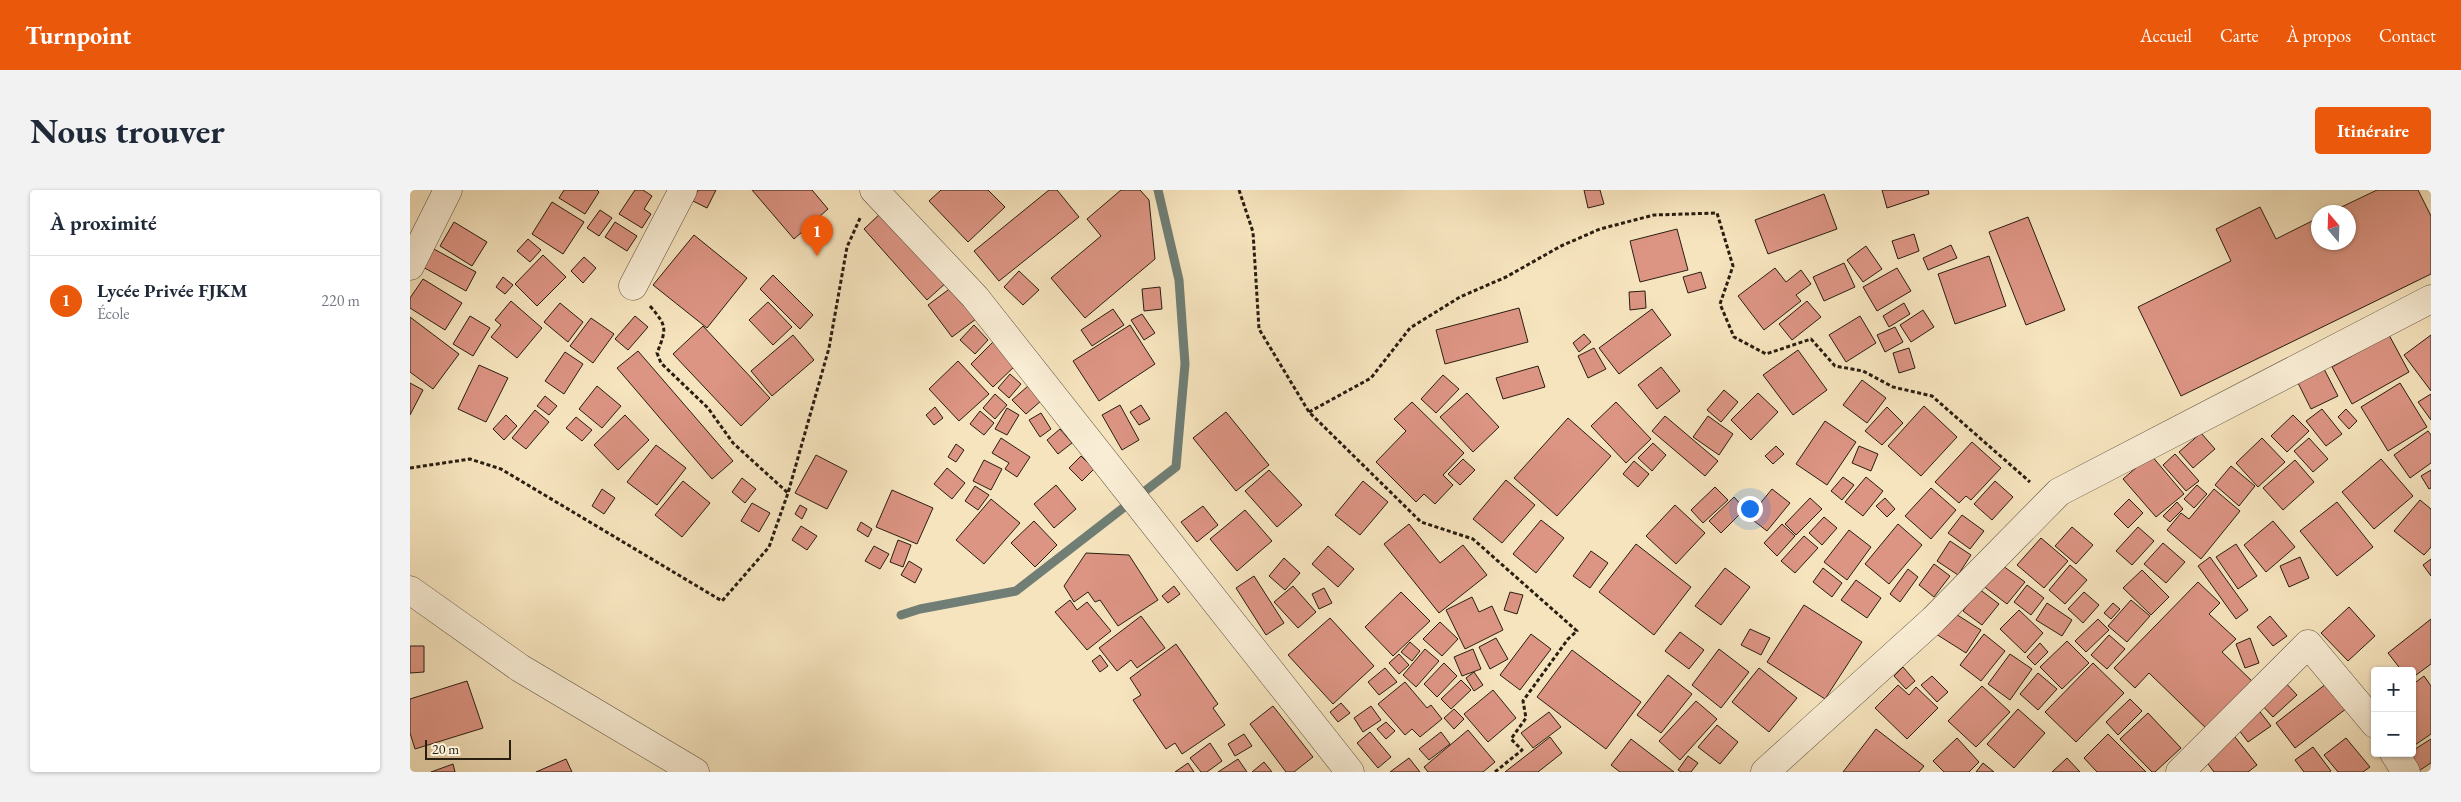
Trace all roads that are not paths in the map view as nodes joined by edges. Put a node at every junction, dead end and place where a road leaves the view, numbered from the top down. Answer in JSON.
{"nodes":[{"id":1,"x":448,"y":190,"type":"edge"},
{"id":2,"x":683,"y":190,"type":"edge"},
{"id":3,"x":886,"y":194,"type":"edge"},
{"id":4,"x":410,"y":266,"type":"edge"},
{"id":5,"x":633,"y":286,"type":"road end"},
{"id":6,"x":2431,"y":299,"type":"edge"},
{"id":7,"x":410,"y":590,"type":"edge"},
{"id":8,"x":2371,"y":719,"type":"edge"},
{"id":9,"x":2397,"y":757,"type":"edge"},
{"id":10,"x":695,"y":772,"type":"edge"},
{"id":11,"x":1350,"y":772,"type":"edge"},
{"id":12,"x":1766,"y":772,"type":"edge"},
{"id":13,"x":2180,"y":772,"type":"edge"},
{"id":14,"x":2406,"y":772,"type":"edge"}],
"edges":[{"from":1,"to":4,"type":"street"},
{"from":2,"to":5,"type":"street"},
{"from":3,"to":11,"type":"street"},
{"from":6,"to":12,"type":"street"},
{"from":7,"to":10,"type":"street"},
{"from":8,"to":13,"type":"street"},
{"from":9,"to":14,"type":"street"}]}
